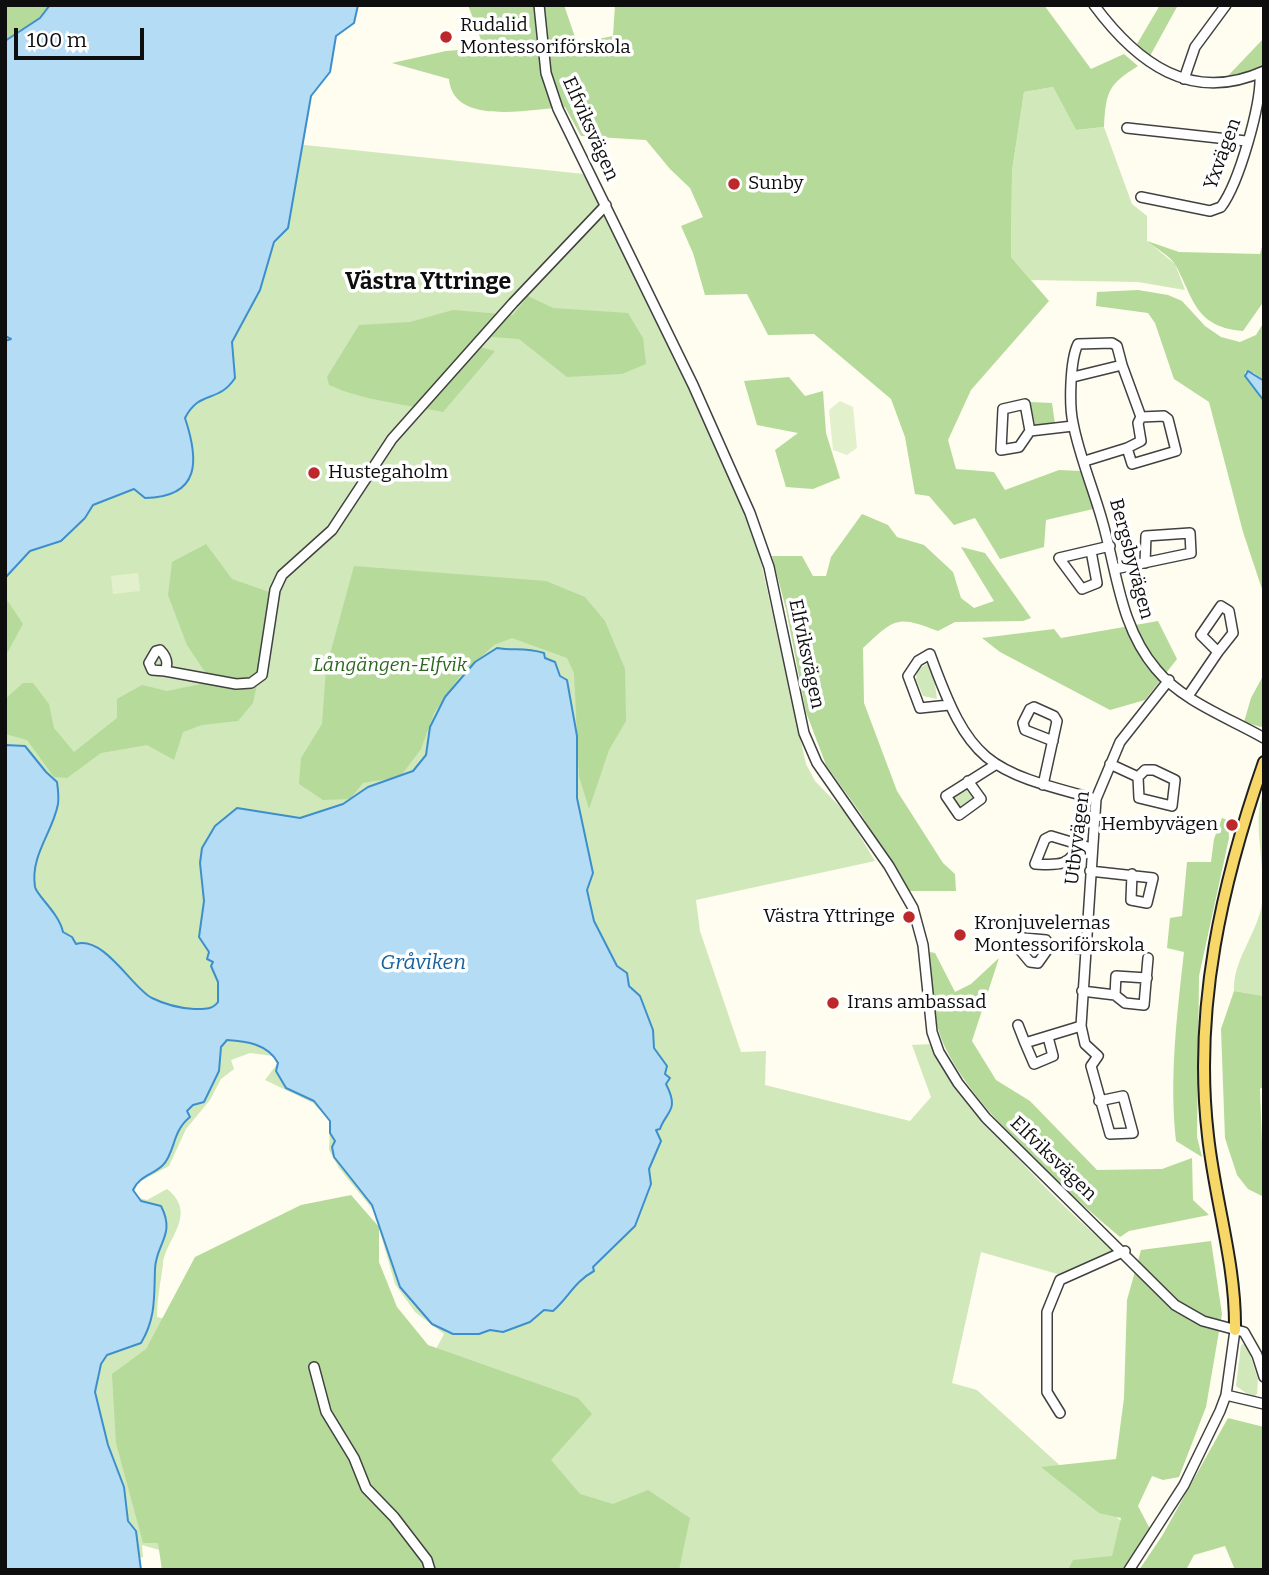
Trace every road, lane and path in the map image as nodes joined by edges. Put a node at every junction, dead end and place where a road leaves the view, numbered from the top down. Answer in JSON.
{"nodes":[{"id":1,"x":539,"y":5,"type":"edge"},
{"id":2,"x":1094,"y":5,"type":"edge"},
{"id":3,"x":1226,"y":5,"type":"edge"},
{"id":4,"x":1262,"y":72,"type":"edge"},
{"id":5,"x":1184,"y":79,"type":"junction"},
{"id":6,"x":1127,"y":128,"type":"dead end"},
{"id":7,"x":1246,"y":141,"type":"junction"},
{"id":8,"x":1141,"y":197,"type":"dead end"},
{"id":9,"x":606,"y":205,"type":"junction"},
{"id":10,"x":1122,"y":365,"type":"junction"},
{"id":11,"x":1073,"y":377,"type":"junction"},
{"id":12,"x":1141,"y":417,"type":"junction"},
{"id":13,"x":1073,"y":426,"type":"junction"},
{"id":14,"x":1030,"y":431,"type":"junction"},
{"id":15,"x":1127,"y":448,"type":"junction"},
{"id":16,"x":1085,"y":461,"type":"junction"},
{"id":17,"x":1110,"y":546,"type":"junction"},
{"id":18,"x":1091,"y":551,"type":"junction"},
{"id":19,"x":1145,"y":563,"type":"junction"},
{"id":20,"x":1115,"y":569,"type":"junction"},
{"id":21,"x":1219,"y":652,"type":"junction"},
{"id":22,"x":165,"y":671,"type":"dead end"},
{"id":23,"x":1169,"y":680,"type":"junction"},
{"id":24,"x":1188,"y":696,"type":"junction"},
{"id":25,"x":948,"y":705,"type":"junction"},
{"id":26,"x":1264,"y":738,"type":"edge"},
{"id":27,"x":1053,"y":741,"type":"dead end"},
{"id":28,"x":1264,"y":762,"type":"edge"},
{"id":29,"x":1110,"y":764,"type":"junction"},
{"id":30,"x":995,"y":765,"type":"junction"},
{"id":31,"x":1138,"y":777,"type":"junction"},
{"id":32,"x":968,"y":781,"type":"dead end"},
{"id":33,"x":1043,"y":785,"type":"junction"},
{"id":34,"x":1096,"y":799,"type":"junction"},
{"id":35,"x":1079,"y":845,"type":"junction"},
{"id":36,"x":1091,"y":848,"type":"junction"},
{"id":37,"x":1090,"y":871,"type":"junction"},
{"id":38,"x":1132,"y":874,"type":"dead end"},
{"id":39,"x":1050,"y":946,"type":"dead end"},
{"id":40,"x":1085,"y":949,"type":"junction"},
{"id":41,"x":1148,"y":958,"type":"dead end"},
{"id":42,"x":1147,"y":978,"type":"junction"},
{"id":43,"x":1082,"y":991,"type":"junction"},
{"id":44,"x":1115,"y":995,"type":"junction"},
{"id":45,"x":1018,"y":1025,"type":"dead end"},
{"id":46,"x":1081,"y":1026,"type":"junction"},
{"id":47,"x":1048,"y":1037,"type":"junction"},
{"id":48,"x":1025,"y":1043,"type":"junction"},
{"id":49,"x":1099,"y":1101,"type":"junction"},
{"id":50,"x":1125,"y":1251,"type":"junction"},
{"id":51,"x":1235,"y":1330,"type":"junction"},
{"id":52,"x":314,"y":1367,"type":"dead end"},
{"id":53,"x":1264,"y":1377,"type":"edge"},
{"id":54,"x":1226,"y":1395,"type":"junction"},
{"id":55,"x":1263,"y":1400,"type":"edge"},
{"id":56,"x":1060,"y":1413,"type":"dead end"},
{"id":57,"x":430,"y":1570,"type":"edge"},
{"id":58,"x":1129,"y":1570,"type":"edge"}],
"edges":[{"from":1,"to":9,"type":"street","name":"Elfviksvägen"},
{"from":2,"to":5,"type":"street"},
{"from":3,"to":5,"type":"street"},
{"from":4,"to":5,"type":"street"},
{"from":4,"to":7,"type":"street","name":"Yxvägen"},
{"from":6,"to":7,"type":"street"},
{"from":7,"to":8,"type":"street","name":"Yxvägen"},
{"from":9,"to":22,"type":"street"},
{"from":9,"to":50,"type":"street","name":"Elfviksvägen"},
{"from":10,"to":11,"type":"street"},
{"from":10,"to":11,"type":"street","name":"Bergsbyvägen"},
{"from":10,"to":12,"type":"street"},
{"from":11,"to":13,"type":"street","name":"Bergsbyvägen"},
{"from":12,"to":15,"type":"street"},
{"from":12,"to":15,"type":"street"},
{"from":13,"to":14,"type":"street"},
{"from":13,"to":16,"type":"street","name":"Bergsbyvägen"},
{"from":14,"to":14,"type":"street"},
{"from":15,"to":16,"type":"street"},
{"from":16,"to":17,"type":"street","name":"Bergsbyvägen"},
{"from":17,"to":18,"type":"street"},
{"from":17,"to":20,"type":"street","name":"Bergsbyvägen"},
{"from":18,"to":18,"type":"street"},
{"from":19,"to":19,"type":"street"},
{"from":19,"to":20,"type":"street"},
{"from":20,"to":23,"type":"street","name":"Bergsbyvägen"},
{"from":21,"to":21,"type":"street"},
{"from":21,"to":24,"type":"street"},
{"from":23,"to":24,"type":"street","name":"Bergsbyvägen"},
{"from":23,"to":29,"type":"street","name":"Utbyvägen"},
{"from":24,"to":26,"type":"street","name":"Bergsbyvägen"},
{"from":25,"to":25,"type":"street"},
{"from":25,"to":30,"type":"street"},
{"from":27,"to":33,"type":"street"},
{"from":28,"to":51,"type":"main road"},
{"from":29,"to":31,"type":"street"},
{"from":29,"to":34,"type":"street","name":"Utbyvägen"},
{"from":30,"to":32,"type":"street"},
{"from":30,"to":33,"type":"street"},
{"from":31,"to":31,"type":"street"},
{"from":33,"to":34,"type":"street"},
{"from":34,"to":36,"type":"street","name":"Utbyvägen"},
{"from":35,"to":35,"type":"street"},
{"from":35,"to":36,"type":"street"},
{"from":36,"to":37,"type":"street","name":"Utbyvägen"},
{"from":37,"to":38,"type":"street"},
{"from":37,"to":40,"type":"street","name":"Utbyvägen"},
{"from":39,"to":40,"type":"street"},
{"from":40,"to":43,"type":"street","name":"Utbyvägen"},
{"from":41,"to":42,"type":"street"},
{"from":42,"to":44,"type":"street"},
{"from":42,"to":44,"type":"street"},
{"from":43,"to":44,"type":"street"},
{"from":43,"to":46,"type":"street","name":"Utbyvägen"},
{"from":45,"to":48,"type":"street"},
{"from":46,"to":47,"type":"street"},
{"from":46,"to":49,"type":"street"},
{"from":47,"to":48,"type":"street"},
{"from":47,"to":48,"type":"street"},
{"from":49,"to":49,"type":"street"},
{"from":50,"to":51,"type":"street","name":"Elfviksvägen"},
{"from":50,"to":56,"type":"street"},
{"from":51,"to":53,"type":"street"},
{"from":51,"to":54,"type":"street"},
{"from":52,"to":57,"type":"street"},
{"from":54,"to":55,"type":"street"},
{"from":54,"to":58,"type":"street"}]}
